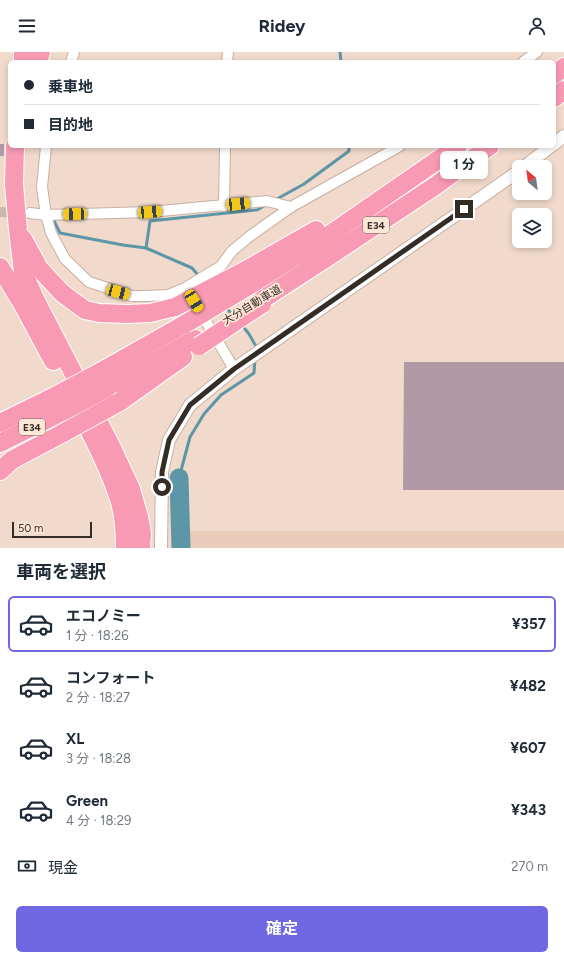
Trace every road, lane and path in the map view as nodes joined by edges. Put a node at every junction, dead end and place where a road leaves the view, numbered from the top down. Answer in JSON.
{"nodes":[{"id":1,"x":537,"y":52,"type":"edge"},
{"id":2,"x":526,"y":60,"type":"edge"},
{"id":3,"x":564,"y":67,"type":"edge"},
{"id":4,"x":556,"y":73,"type":"edge"},
{"id":5,"x":564,"y":90,"type":"edge"},
{"id":6,"x":556,"y":96,"type":"edge"},
{"id":7,"x":564,"y":136,"type":"edge"},
{"id":8,"x":556,"y":142,"type":"edge"},
{"id":9,"x":15,"y":148,"type":"edge"},
{"id":10,"x":46,"y":148,"type":"edge"},
{"id":11,"x":225,"y":148,"type":"edge"},
{"id":12,"x":396,"y":148,"type":"edge"},
{"id":13,"x":443,"y":148,"type":"edge"},
{"id":14,"x":455,"y":148,"type":"edge"},
{"id":15,"x":487,"y":148,"type":"edge"},
{"id":16,"x":548,"y":148,"type":"edge"},
{"id":17,"x":533,"y":160,"type":"edge"},
{"id":18,"x":512,"y":176,"type":"edge"},
{"id":19,"x":224,"y":206,"type":"junction"},
{"id":20,"x":291,"y":207,"type":"junction"},
{"id":21,"x":30,"y":213,"type":"tunnel mouth"},
{"id":22,"x":46,"y":215,"type":"junction"},
{"id":23,"x":18,"y":230,"type":"junction"},
{"id":24,"x":0,"y":267,"type":"edge"},
{"id":25,"x":249,"y":277,"type":"junction"},
{"id":26,"x":186,"y":288,"type":"junction"},
{"id":27,"x":197,"y":343,"type":"junction"},
{"id":28,"x":234,"y":369,"type":"junction"},
{"id":29,"x":0,"y":423,"type":"edge"},
{"id":30,"x":0,"y":443,"type":"edge"},
{"id":31,"x":0,"y":471,"type":"edge"},
{"id":32,"x":125,"y":548,"type":"edge"},
{"id":33,"x":141,"y":548,"type":"edge"},
{"id":34,"x":162,"y":548,"type":"edge"}],
"edges":[{"from":1,"to":2,"type":"street"},
{"from":3,"to":4,"type":"highway"},
{"from":5,"to":6,"type":"highway"},
{"from":7,"to":8,"type":"street"},
{"from":9,"to":23,"type":"highway"},
{"from":10,"to":22,"type":"street"},
{"from":11,"to":19,"type":"street"},
{"from":12,"to":20,"type":"street"},
{"from":13,"to":25,"type":"highway"},
{"from":14,"to":25,"type":"highway","name":"大分自動車道","number":"E34"},
{"from":15,"to":27,"type":"highway","name":"大分自動車道","number":"E34"},
{"from":16,"to":17,"type":"street"},
{"from":18,"to":28,"type":"street"},
{"from":19,"to":20,"type":"street"},
{"from":19,"to":22,"type":"street"},
{"from":20,"to":26,"type":"street"},
{"from":21,"to":22,"type":"street"},
{"from":22,"to":26,"type":"street"},
{"from":23,"to":25,"type":"highway","bridge":true},
{"from":23,"to":33,"type":"highway"},
{"from":24,"to":32,"type":"highway"},
{"from":25,"to":29,"type":"highway","name":"大分自動車道","number":"E34","bridge":true},
{"from":26,"to":28,"type":"street"},
{"from":27,"to":30,"type":"highway","name":"大分自動車道","number":"E34","bridge":true},
{"from":27,"to":31,"type":"highway","bridge":true},
{"from":28,"to":34,"type":"street"}]}
